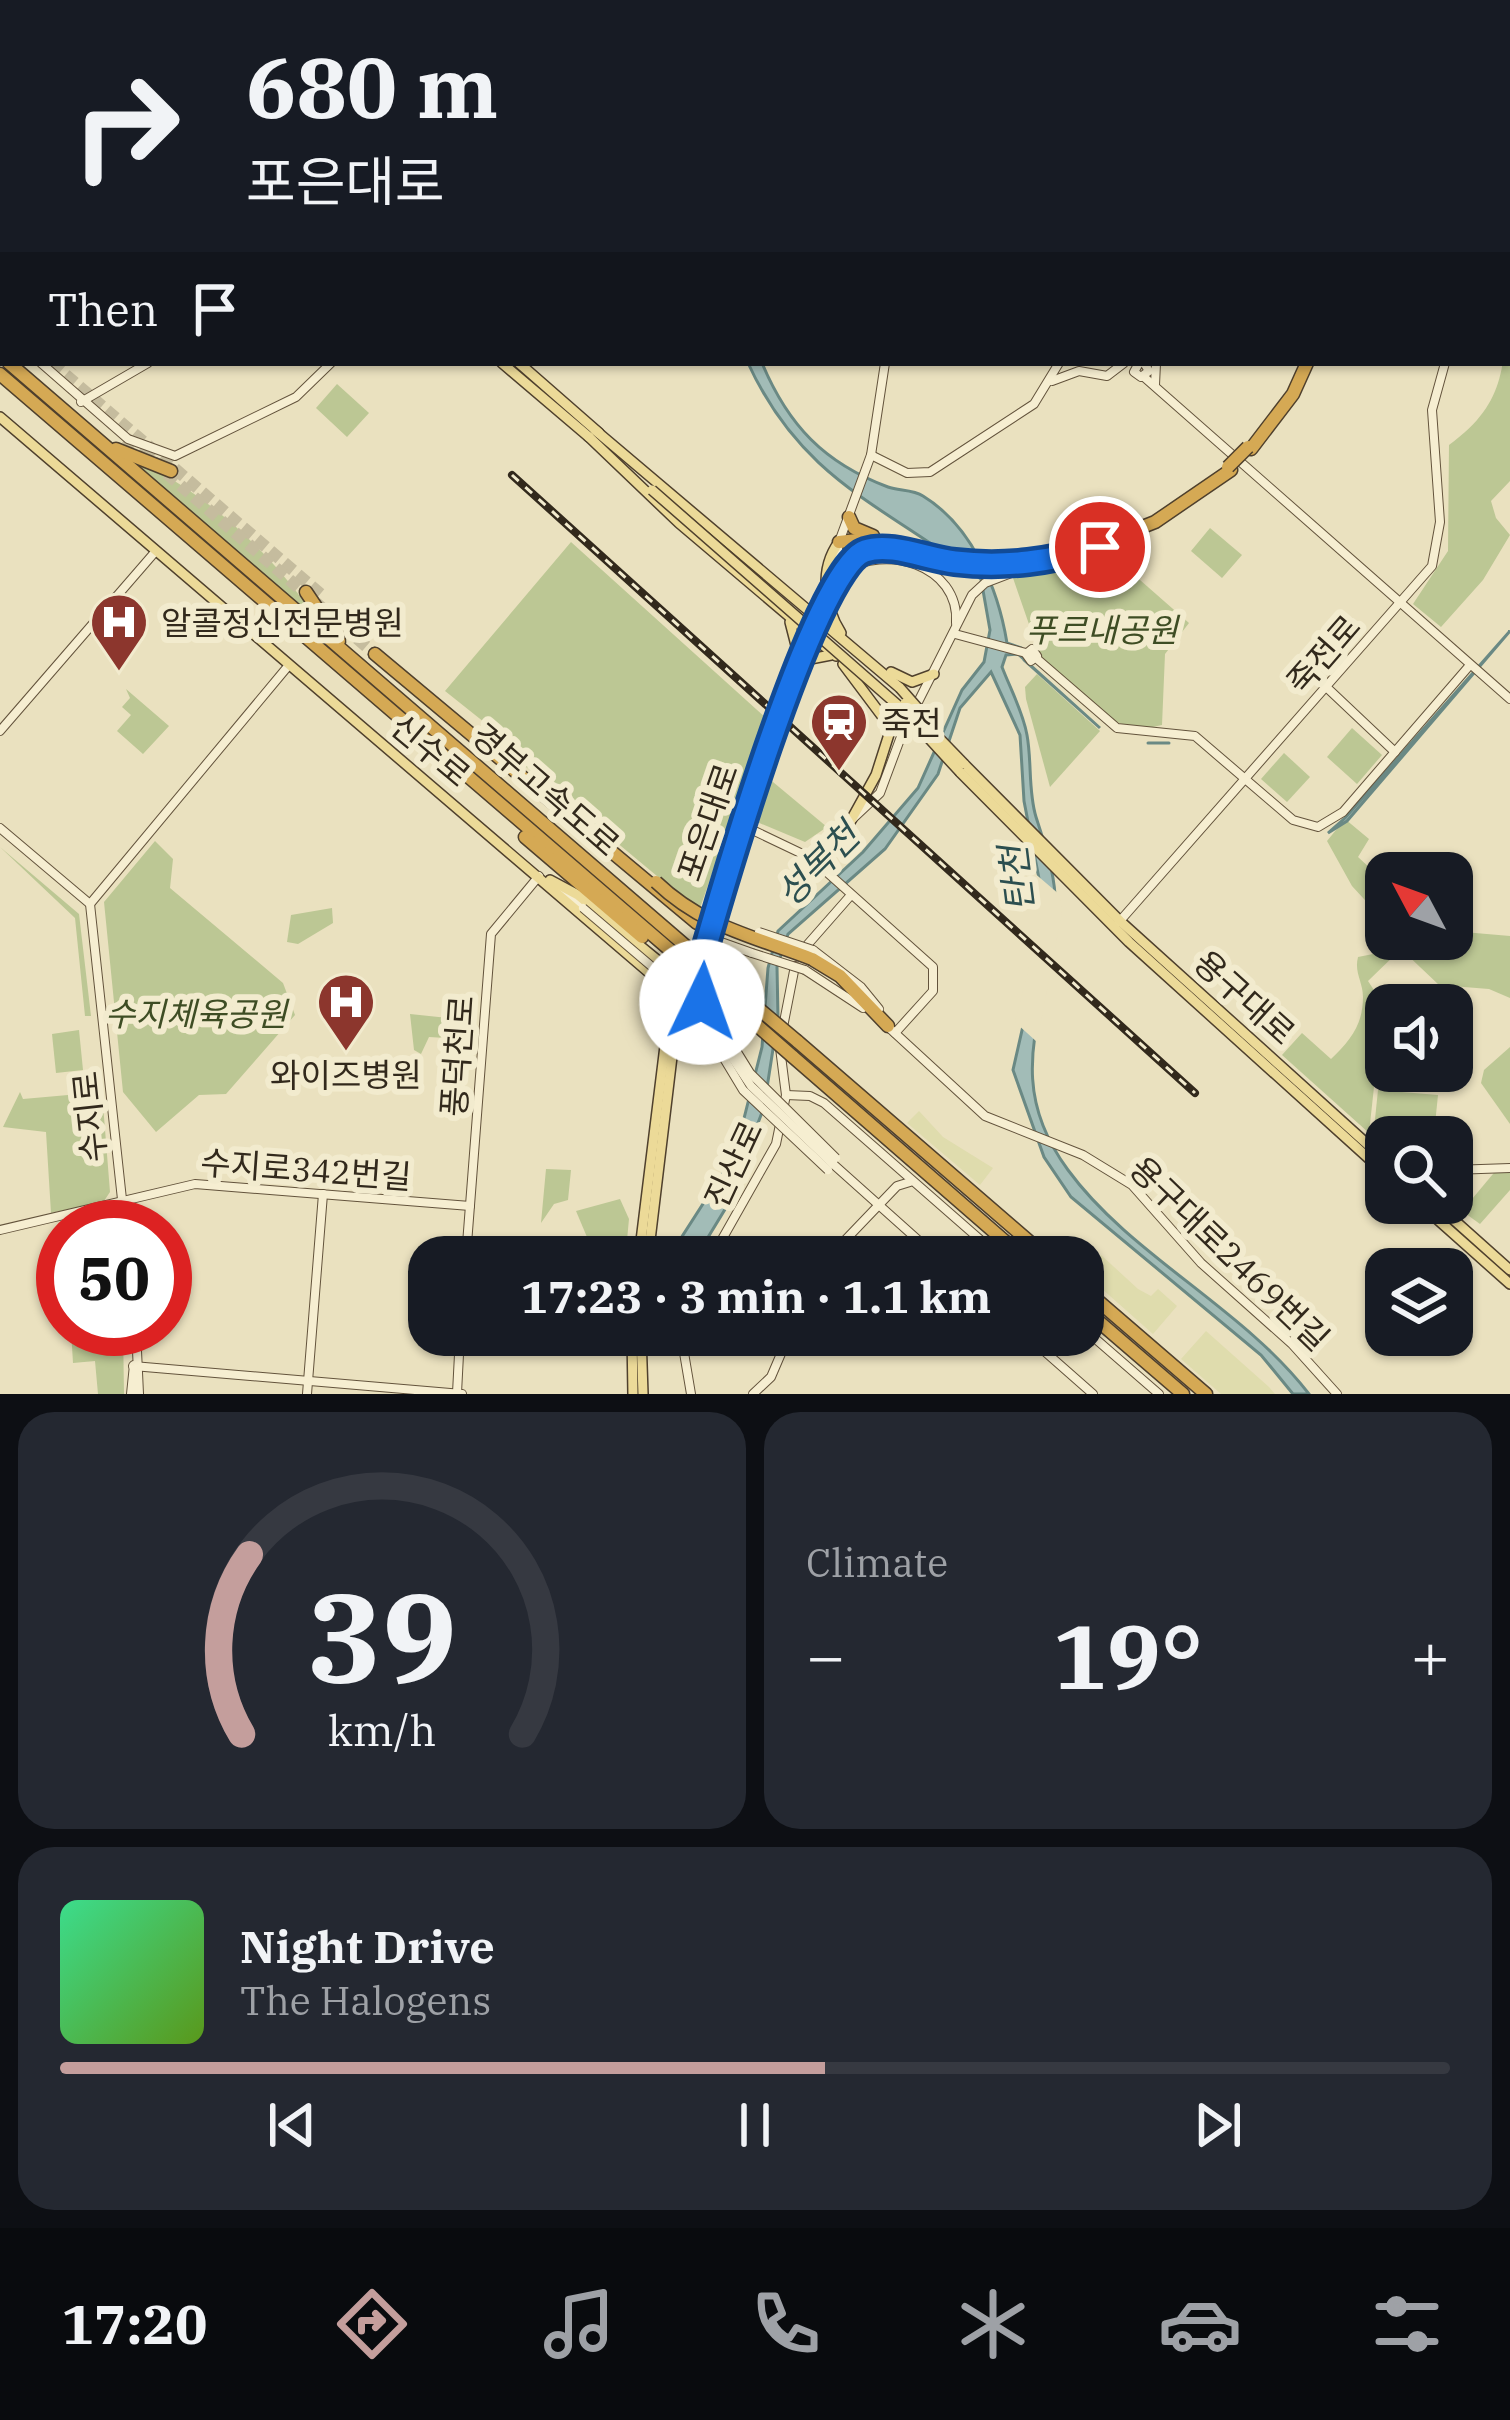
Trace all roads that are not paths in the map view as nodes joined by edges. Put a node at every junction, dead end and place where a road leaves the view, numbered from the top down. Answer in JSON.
{"nodes":[{"id":1,"x":12,"y":366,"type":"edge"},
{"id":2,"x":44,"y":366,"type":"edge"},
{"id":3,"x":143,"y":366,"type":"edge"},
{"id":4,"x":328,"y":366,"type":"edge"},
{"id":5,"x":506,"y":366,"type":"edge"},
{"id":6,"x":522,"y":366,"type":"edge"},
{"id":7,"x":885,"y":366,"type":"edge"},
{"id":8,"x":1058,"y":366,"type":"edge"},
{"id":9,"x":1130,"y":366,"type":"edge"},
{"id":10,"x":1134,"y":366,"type":"edge"},
{"id":11,"x":1156,"y":366,"type":"edge"},
{"id":12,"x":1302,"y":366,"type":"edge"},
{"id":13,"x":1444,"y":366,"type":"edge"},
{"id":14,"x":0,"y":374,"type":"edge"},
{"id":15,"x":1052,"y":381,"type":"junction"},
{"id":16,"x":1156,"y":388,"type":"junction"},
{"id":17,"x":82,"y":402,"type":"junction"},
{"id":18,"x":0,"y":417,"type":"edge"},
{"id":19,"x":86,"y":428,"type":"junction"},
{"id":20,"x":592,"y":434,"type":"junction"},
{"id":21,"x":870,"y":458,"type":"junction"},
{"id":22,"x":1230,"y":469,"type":"junction"},
{"id":23,"x":171,"y":471,"type":"dead end"},
{"id":24,"x":849,"y":516,"type":"junction"},
{"id":25,"x":879,"y":540,"type":"junction"},
{"id":26,"x":839,"y":542,"type":"junction"},
{"id":27,"x":902,"y":550,"type":"junction"},
{"id":28,"x":155,"y":551,"type":"junction"},
{"id":29,"x":1012,"y":566,"type":"junction"},
{"id":30,"x":834,"y":580,"type":"junction"},
{"id":31,"x":306,"y":592,"type":"tunnel mouth"},
{"id":32,"x":825,"y":596,"type":"junction"},
{"id":33,"x":799,"y":602,"type":"junction"},
{"id":34,"x":1401,"y":602,"type":"junction"},
{"id":35,"x":784,"y":612,"type":"junction"},
{"id":36,"x":817,"y":617,"type":"junction"},
{"id":37,"x":810,"y":635,"type":"junction"},
{"id":38,"x":958,"y":635,"type":"junction"},
{"id":39,"x":841,"y":637,"type":"junction"},
{"id":40,"x":855,"y":648,"type":"junction"},
{"id":41,"x":376,"y":650,"type":"tunnel mouth"},
{"id":42,"x":350,"y":657,"type":"junction"},
{"id":43,"x":837,"y":658,"type":"junction"},
{"id":44,"x":800,"y":661,"type":"junction"},
{"id":45,"x":289,"y":665,"type":"junction"},
{"id":46,"x":1304,"y":666,"type":"dead end"},
{"id":47,"x":1475,"y":669,"type":"junction"},
{"id":48,"x":934,"y":674,"type":"junction"},
{"id":49,"x":1326,"y":688,"type":"junction"},
{"id":50,"x":787,"y":693,"type":"junction"},
{"id":51,"x":1510,"y":699,"type":"edge"},
{"id":52,"x":918,"y":702,"type":"dead end"},
{"id":53,"x":905,"y":726,"type":"dead end"},
{"id":54,"x":0,"y":731,"type":"edge"},
{"id":55,"x":1395,"y":752,"type":"junction"},
{"id":56,"x":962,"y":768,"type":"junction"},
{"id":57,"x":1246,"y":778,"type":"junction"},
{"id":58,"x":1012,"y":823,"type":"junction"},
{"id":59,"x":849,"y":824,"type":"junction"},
{"id":60,"x":744,"y":826,"type":"junction"},
{"id":61,"x":0,"y":827,"type":"edge"},
{"id":62,"x":814,"y":862,"type":"junction"},
{"id":63,"x":540,"y":875,"type":"junction"},
{"id":64,"x":847,"y":891,"type":"junction"},
{"id":65,"x":90,"y":904,"type":"junction"},
{"id":66,"x":709,"y":915,"type":"junction"},
{"id":67,"x":1117,"y":924,"type":"junction"},
{"id":68,"x":742,"y":928,"type":"junction"},
{"id":69,"x":703,"y":935,"type":"junction"},
{"id":70,"x":737,"y":948,"type":"junction"},
{"id":71,"x":686,"y":955,"type":"junction"},
{"id":72,"x":810,"y":961,"type":"junction"},
{"id":73,"x":685,"y":983,"type":"junction"},
{"id":74,"x":668,"y":988,"type":"junction"},
{"id":75,"x":680,"y":1010,"type":"junction"},
{"id":76,"x":705,"y":1028,"type":"junction"},
{"id":77,"x":892,"y":1030,"type":"junction"},
{"id":78,"x":677,"y":1033,"type":"junction"},
{"id":79,"x":786,"y":1095,"type":"junction"},
{"id":80,"x":1365,"y":1142,"type":"edge"},
{"id":81,"x":1365,"y":1154,"type":"edge"},
{"id":82,"x":832,"y":1164,"type":"junction"},
{"id":83,"x":892,"y":1164,"type":"junction"},
{"id":84,"x":1510,"y":1168,"type":"edge"},
{"id":85,"x":1473,"y":1169,"type":"edge"},
{"id":86,"x":916,"y":1185,"type":"junction"},
{"id":87,"x":891,"y":1192,"type":"junction"},
{"id":88,"x":323,"y":1194,"type":"junction"},
{"id":89,"x":122,"y":1200,"type":"edge"},
{"id":90,"x":126,"y":1200,"type":"edge"},
{"id":91,"x":878,"y":1205,"type":"junction"},
{"id":92,"x":470,"y":1206,"type":"junction"},
{"id":93,"x":36,"y":1221,"type":"edge"},
{"id":94,"x":1449,"y":1224,"type":"edge"},
{"id":95,"x":1458,"y":1224,"type":"edge"},
{"id":96,"x":0,"y":1230,"type":"edge"},
{"id":97,"x":468,"y":1236,"type":"edge"},
{"id":98,"x":641,"y":1236,"type":"edge"},
{"id":99,"x":650,"y":1236,"type":"edge"},
{"id":100,"x":724,"y":1236,"type":"edge"},
{"id":101,"x":849,"y":1236,"type":"edge"},
{"id":102,"x":914,"y":1236,"type":"edge"},
{"id":103,"x":976,"y":1236,"type":"edge"},
{"id":104,"x":999,"y":1236,"type":"edge"},
{"id":105,"x":1023,"y":1236,"type":"edge"},
{"id":106,"x":1510,"y":1270,"type":"edge"},
{"id":107,"x":1510,"y":1284,"type":"edge"},
{"id":108,"x":1104,"y":1306,"type":"edge"},
{"id":109,"x":1104,"y":1326,"type":"edge"},
{"id":110,"x":1104,"y":1346,"type":"edge"},
{"id":111,"x":138,"y":1356,"type":"edge"},
{"id":112,"x":459,"y":1356,"type":"edge"},
{"id":113,"x":636,"y":1356,"type":"edge"},
{"id":114,"x":639,"y":1356,"type":"edge"},
{"id":115,"x":685,"y":1356,"type":"edge"},
{"id":116,"x":780,"y":1356,"type":"edge"},
{"id":117,"x":1050,"y":1356,"type":"edge"},
{"id":118,"x":138,"y":1366,"type":"junction"},
{"id":119,"x":308,"y":1380,"type":"junction"},
{"id":120,"x":135,"y":1394,"type":"edge"},
{"id":121,"x":307,"y":1394,"type":"edge"},
{"id":122,"x":458,"y":1394,"type":"edge"},
{"id":123,"x":633,"y":1394,"type":"edge"},
{"id":124,"x":643,"y":1394,"type":"edge"},
{"id":125,"x":691,"y":1394,"type":"edge"},
{"id":126,"x":753,"y":1394,"type":"edge"},
{"id":127,"x":1094,"y":1394,"type":"edge"},
{"id":128,"x":1159,"y":1394,"type":"edge"},
{"id":129,"x":1183,"y":1394,"type":"edge"},
{"id":130,"x":1206,"y":1394,"type":"edge"},
{"id":131,"x":1337,"y":1394,"type":"edge"}],
"edges":[{"from":1,"to":19,"type":"highway","name":"경부고속도로"},
{"from":2,"to":17,"type":"street"},
{"from":3,"to":17,"type":"street"},
{"from":4,"to":17,"type":"street"},
{"from":5,"to":20,"type":"main road"},
{"from":6,"to":20,"type":"main road"},
{"from":7,"to":21,"type":"street"},
{"from":8,"to":15,"type":"street"},
{"from":9,"to":15,"type":"street"},
{"from":10,"to":16,"type":"street"},
{"from":11,"to":16,"type":"street"},
{"from":12,"to":22,"type":"highway","bridge":true},
{"from":13,"to":34,"type":"street","name":"죽전로"},
{"from":14,"to":71,"type":"highway","name":"경부고속도로"},
{"from":15,"to":21,"type":"street"},
{"from":16,"to":34,"type":"street"},
{"from":18,"to":28,"type":"main road"},
{"from":19,"to":23,"type":"highway"},
{"from":19,"to":42,"type":"highway","name":"경부고속도로"},
{"from":20,"to":33,"type":"main road"},
{"from":20,"to":35,"type":"main road"},
{"from":20,"to":56,"type":"main road","bridge":true},
{"from":21,"to":24,"type":"street"},
{"from":22,"to":29,"type":"highway","name":"포은대로"},
{"from":22,"to":29,"type":"highway","name":"포은대로"},
{"from":24,"to":25,"type":"highway"},
{"from":24,"to":26,"type":"street"},
{"from":25,"to":26,"type":"highway","name":"포은대로"},
{"from":25,"to":27,"type":"highway","name":"포은대로"},
{"from":26,"to":30,"type":"street"},
{"from":26,"to":32,"type":"main road","name":"포은대로"},
{"from":27,"to":29,"type":"highway","name":"포은대로"},
{"from":27,"to":30,"type":"highway","name":"포은대로"},
{"from":28,"to":45,"type":"main road","name":"신수로"},
{"from":28,"to":54,"type":"street"},
{"from":29,"to":38,"type":"street"},
{"from":30,"to":32,"type":"main road","name":"포은대로"},
{"from":30,"to":38,"type":"street"},
{"from":31,"to":42,"type":"highway"},
{"from":32,"to":33,"type":"main road"},
{"from":32,"to":36,"type":"main road","name":"포은대로"},
{"from":32,"to":40,"type":"main road"},
{"from":33,"to":36,"type":"main road"},
{"from":34,"to":47,"type":"street"},
{"from":34,"to":49,"type":"street","name":"죽전로"},
{"from":35,"to":37,"type":"main road"},
{"from":35,"to":44,"type":"main road"},
{"from":36,"to":37,"type":"main road","name":"포은대로"},
{"from":36,"to":39,"type":"main road"},
{"from":37,"to":43,"type":"main road"},
{"from":37,"to":44,"type":"main road","name":"포은대로"},
{"from":38,"to":48,"type":"street"},
{"from":38,"to":57,"type":"street"},
{"from":39,"to":40,"type":"main road"},
{"from":39,"to":43,"type":"main road"},
{"from":40,"to":48,"type":"main road"},
{"from":40,"to":56,"type":"main road","bridge":true},
{"from":41,"to":72,"type":"highway","bridge":true},
{"from":42,"to":71,"type":"highway","name":"경부고속도로"},
{"from":43,"to":44,"type":"main road"},
{"from":43,"to":56,"type":"main road","bridge":true},
{"from":43,"to":59,"type":"main road"},
{"from":44,"to":50,"type":"main road","name":"포은대로"},
{"from":45,"to":63,"type":"main road","name":"신수로"},
{"from":45,"to":65,"type":"street"},
{"from":46,"to":49,"type":"street"},
{"from":47,"to":51,"type":"street"},
{"from":47,"to":55,"type":"street"},
{"from":48,"to":52,"type":"street"},
{"from":49,"to":55,"type":"street"},
{"from":49,"to":57,"type":"street","name":"죽전로"},
{"from":50,"to":60,"type":"main road","name":"포은대로"},
{"from":50,"to":66,"type":"main road","name":"포은대로"},
{"from":53,"to":59,"type":"street"},
{"from":55,"to":57,"type":"street"},
{"from":56,"to":58,"type":"main road"},
{"from":57,"to":67,"type":"street","name":"죽전로"},
{"from":58,"to":67,"type":"main road","name":"용구대로"},
{"from":58,"to":67,"type":"main road","name":"용구대로"},
{"from":59,"to":62,"type":"street"},
{"from":60,"to":62,"type":"street"},
{"from":60,"to":66,"type":"main road","name":"포은대로"},
{"from":61,"to":65,"type":"street"},
{"from":62,"to":64,"type":"street"},
{"from":63,"to":73,"type":"main road","name":"신수로"},
{"from":63,"to":74,"type":"main road","name":"신수로"},
{"from":63,"to":82,"type":"street","bridge":true},
{"from":63,"to":92,"type":"street","name":"풍덕천로"},
{"from":64,"to":77,"type":"street"},
{"from":64,"to":79,"type":"street","name":"진산로"},
{"from":65,"to":89,"type":"street","name":"수지로"},
{"from":66,"to":68,"type":"street"},
{"from":66,"to":69,"type":"main road","name":"포은대로"},
{"from":67,"to":80,"type":"main road","name":"용구대로"},
{"from":67,"to":81,"type":"main road","name":"용구대로"},
{"from":68,"to":70,"type":"street"},
{"from":68,"to":72,"type":"street","bridge":true},
{"from":69,"to":70,"type":"street"},
{"from":69,"to":73,"type":"main road","name":"포은대로"},
{"from":70,"to":72,"type":"street","bridge":true},
{"from":71,"to":104,"type":"highway","name":"경부고속도로","bridge":true},
{"from":71,"to":105,"type":"highway","name":"경부고속도로","bridge":true},
{"from":72,"to":77,"type":"highway"},
{"from":73,"to":74,"type":"main road"},
{"from":73,"to":75,"type":"main road","name":"포은대로"},
{"from":73,"to":82,"type":"street","bridge":true},
{"from":74,"to":75,"type":"main road","name":"신수로"},
{"from":74,"to":75,"type":"main road"},
{"from":75,"to":76,"type":"street"},
{"from":75,"to":78,"type":"main road","name":"포은대로"},
{"from":75,"to":98,"type":"main road","name":"포은대로"},
{"from":76,"to":78,"type":"main road"},
{"from":76,"to":82,"type":"street","bridge":true},
{"from":77,"to":131,"type":"street","name":"용구대로2469번길"},
{"from":78,"to":99,"type":"main road","name":"포은대로"},
{"from":79,"to":83,"type":"street"},
{"from":79,"to":100,"type":"street","name":"진산로"},
{"from":82,"to":91,"type":"street"},
{"from":83,"to":86,"type":"street"},
{"from":83,"to":87,"type":"street"},
{"from":84,"to":85,"type":"street"},
{"from":86,"to":87,"type":"street"},
{"from":86,"to":103,"type":"street"},
{"from":87,"to":91,"type":"street"},
{"from":88,"to":90,"type":"street","name":"수지로342번길"},
{"from":88,"to":92,"type":"street","name":"수지로342번길"},
{"from":88,"to":119,"type":"street"},
{"from":91,"to":101,"type":"street"},
{"from":91,"to":102,"type":"street"},
{"from":92,"to":97,"type":"street","name":"풍덕천로"},
{"from":93,"to":96,"type":"street","name":"수지로342번길"},
{"from":94,"to":107,"type":"main road"},
{"from":95,"to":106,"type":"main road"},
{"from":108,"to":130,"type":"highway"},
{"from":109,"to":129,"type":"highway"},
{"from":110,"to":128,"type":"street"},
{"from":111,"to":118,"type":"street"},
{"from":112,"to":122,"type":"street"},
{"from":113,"to":123,"type":"main road"},
{"from":114,"to":124,"type":"main road"},
{"from":115,"to":125,"type":"street"},
{"from":116,"to":126,"type":"street"},
{"from":117,"to":127,"type":"street"},
{"from":118,"to":119,"type":"street"},
{"from":118,"to":120,"type":"street"},
{"from":119,"to":121,"type":"street"},
{"from":119,"to":122,"type":"street"}]}
